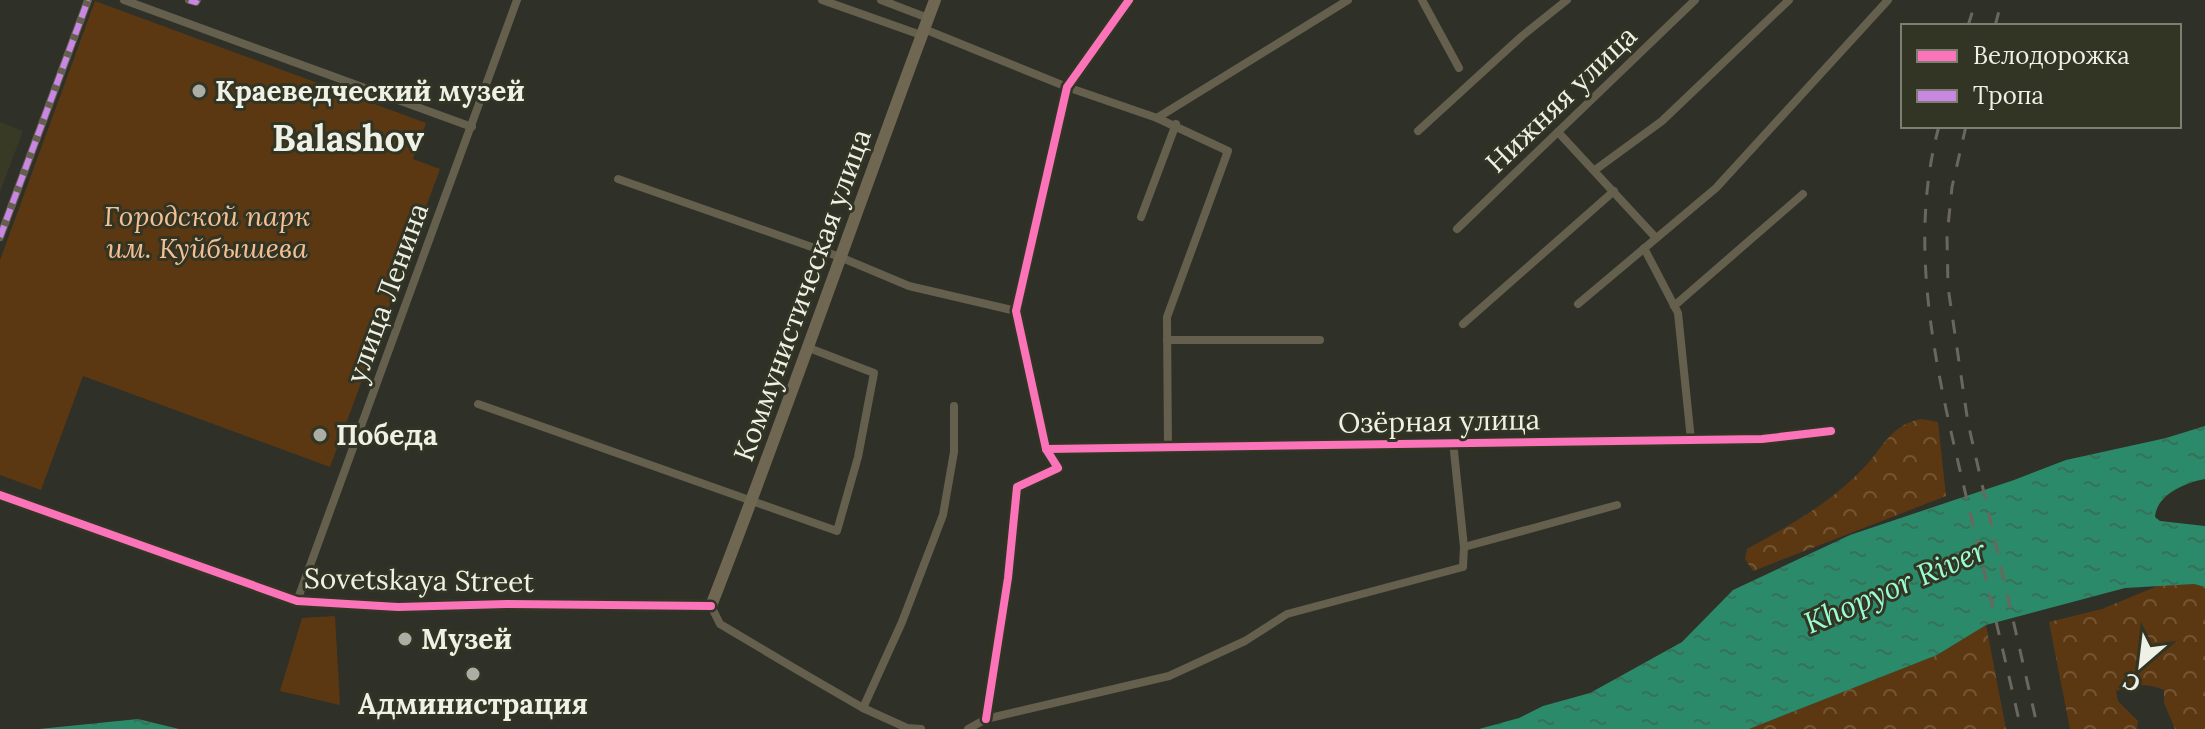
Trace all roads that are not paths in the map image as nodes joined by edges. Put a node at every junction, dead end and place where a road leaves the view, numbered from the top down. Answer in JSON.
{"nodes":[{"id":1,"x":88,"y":0,"type":"edge"},
{"id":2,"x":124,"y":0,"type":"edge"},
{"id":3,"x":189,"y":0,"type":"edge"},
{"id":4,"x":197,"y":0,"type":"edge"},
{"id":5,"x":517,"y":0,"type":"edge"},
{"id":6,"x":822,"y":0,"type":"edge"},
{"id":7,"x":881,"y":0,"type":"edge"},
{"id":8,"x":935,"y":0,"type":"edge"},
{"id":9,"x":1129,"y":0,"type":"edge"},
{"id":10,"x":1348,"y":0,"type":"edge"},
{"id":11,"x":1422,"y":0,"type":"edge"},
{"id":12,"x":1567,"y":0,"type":"edge"},
{"id":13,"x":1695,"y":0,"type":"edge"},
{"id":14,"x":1789,"y":0,"type":"edge"},
{"id":15,"x":1872,"y":0,"type":"edge"},
{"id":16,"x":1888,"y":0,"type":"edge"},
{"id":17,"x":1880,"y":8,"type":"junction"},
{"id":18,"x":925,"y":28,"type":"junction"},
{"id":19,"x":1459,"y":68,"type":"dead end"},
{"id":20,"x":1067,"y":87,"type":"junction"},
{"id":21,"x":1157,"y":118,"type":"junction"},
{"id":22,"x":1176,"y":124,"type":"junction"},
{"id":23,"x":472,"y":127,"type":"junction"},
{"id":24,"x":1418,"y":131,"type":"dead end"},
{"id":25,"x":1558,"y":132,"type":"junction"},
{"id":26,"x":1595,"y":170,"type":"junction"},
{"id":27,"x":618,"y":179,"type":"dead end"},
{"id":28,"x":1614,"y":191,"type":"junction"},
{"id":29,"x":1803,"y":194,"type":"dead end"},
{"id":30,"x":1141,"y":217,"type":"dead end"},
{"id":31,"x":1457,"y":229,"type":"dead end"},
{"id":32,"x":0,"y":237,"type":"edge"},
{"id":33,"x":1656,"y":238,"type":"junction"},
{"id":34,"x":1644,"y":248,"type":"junction"},
{"id":35,"x":840,"y":257,"type":"junction"},
{"id":36,"x":1578,"y":304,"type":"dead end"},
{"id":37,"x":1674,"y":306,"type":"junction"},
{"id":38,"x":1016,"y":311,"type":"junction"},
{"id":39,"x":1463,"y":324,"type":"dead end"},
{"id":40,"x":1167,"y":340,"type":"junction"},
{"id":41,"x":1320,"y":340,"type":"dead end"},
{"id":42,"x":809,"y":348,"type":"junction"},
{"id":43,"x":478,"y":404,"type":"dead end"},
{"id":44,"x":954,"y":406,"type":"dead end"},
{"id":45,"x":1831,"y":431,"type":"dead end"},
{"id":46,"x":1691,"y":440,"type":"junction"},
{"id":47,"x":1453,"y":442,"type":"junction"},
{"id":48,"x":1168,"y":447,"type":"junction"},
{"id":49,"x":1046,"y":449,"type":"junction"},
{"id":50,"x":0,"y":495,"type":"edge"},
{"id":51,"x":752,"y":502,"type":"junction"},
{"id":52,"x":1617,"y":505,"type":"dead end"},
{"id":53,"x":1464,"y":547,"type":"junction"},
{"id":54,"x":297,"y":601,"type":"junction"},
{"id":55,"x":711,"y":606,"type":"junction"},
{"id":56,"x":863,"y":708,"type":"junction"},
{"id":57,"x":986,"y":719,"type":"junction"},
{"id":58,"x":921,"y":729,"type":"edge"},
{"id":59,"x":968,"y":729,"type":"edge"}],
"edges":[{"from":1,"to":32,"type":"street"},
{"from":2,"to":23,"type":"street"},
{"from":3,"to":4,"type":"street"},
{"from":5,"to":23,"type":"street","name":"улица Ленина"},
{"from":6,"to":18,"type":"street"},
{"from":7,"to":18,"type":"street"},
{"from":8,"to":18,"type":"street","name":"Коммунистическая улица"},
{"from":9,"to":20,"type":"street"},
{"from":10,"to":21,"type":"street"},
{"from":11,"to":19,"type":"street"},
{"from":12,"to":24,"type":"street"},
{"from":13,"to":25,"type":"street","name":"Нижняя улица"},
{"from":14,"to":26,"type":"street"},
{"from":15,"to":17,"type":"street"},
{"from":16,"to":17,"type":"street"},
{"from":17,"to":33,"type":"street"},
{"from":18,"to":20,"type":"street"},
{"from":18,"to":35,"type":"street","name":"Коммунистическая улица"},
{"from":20,"to":21,"type":"street"},
{"from":20,"to":38,"type":"street"},
{"from":21,"to":22,"type":"street"},
{"from":22,"to":30,"type":"street"},
{"from":22,"to":40,"type":"street"},
{"from":23,"to":54,"type":"street","name":"улица Ленина"},
{"from":25,"to":26,"type":"street"},
{"from":25,"to":31,"type":"street","name":"Нижняя улица"},
{"from":26,"to":28,"type":"street"},
{"from":27,"to":35,"type":"street"},
{"from":28,"to":33,"type":"street"},
{"from":28,"to":39,"type":"street"},
{"from":29,"to":37,"type":"street"},
{"from":33,"to":34,"type":"street"},
{"from":34,"to":36,"type":"street"},
{"from":34,"to":37,"type":"street"},
{"from":35,"to":38,"type":"street"},
{"from":35,"to":42,"type":"street","name":"Коммунистическая улица"},
{"from":37,"to":46,"type":"street"},
{"from":38,"to":49,"type":"street"},
{"from":40,"to":41,"type":"street"},
{"from":40,"to":48,"type":"street"},
{"from":42,"to":51,"type":"street","name":"Коммунистическая улица"},
{"from":42,"to":51,"type":"street"},
{"from":43,"to":51,"type":"street"},
{"from":44,"to":56,"type":"street"},
{"from":45,"to":46,"type":"street","name":"Озёрная улица"},
{"from":46,"to":47,"type":"street","name":"Озёрная улица"},
{"from":47,"to":48,"type":"street","name":"Озёрная улица"},
{"from":47,"to":53,"type":"street"},
{"from":48,"to":49,"type":"street","name":"Озёрная улица"},
{"from":49,"to":57,"type":"street"},
{"from":50,"to":54,"type":"street","name":"Sovetskaya Street"},
{"from":51,"to":55,"type":"street","name":"Коммунистическая улица"},
{"from":52,"to":53,"type":"street"},
{"from":53,"to":57,"type":"street"},
{"from":54,"to":55,"type":"street","name":"Sovetskaya Street"},
{"from":55,"to":56,"type":"street"},
{"from":56,"to":58,"type":"street"},
{"from":57,"to":59,"type":"street"}]}
